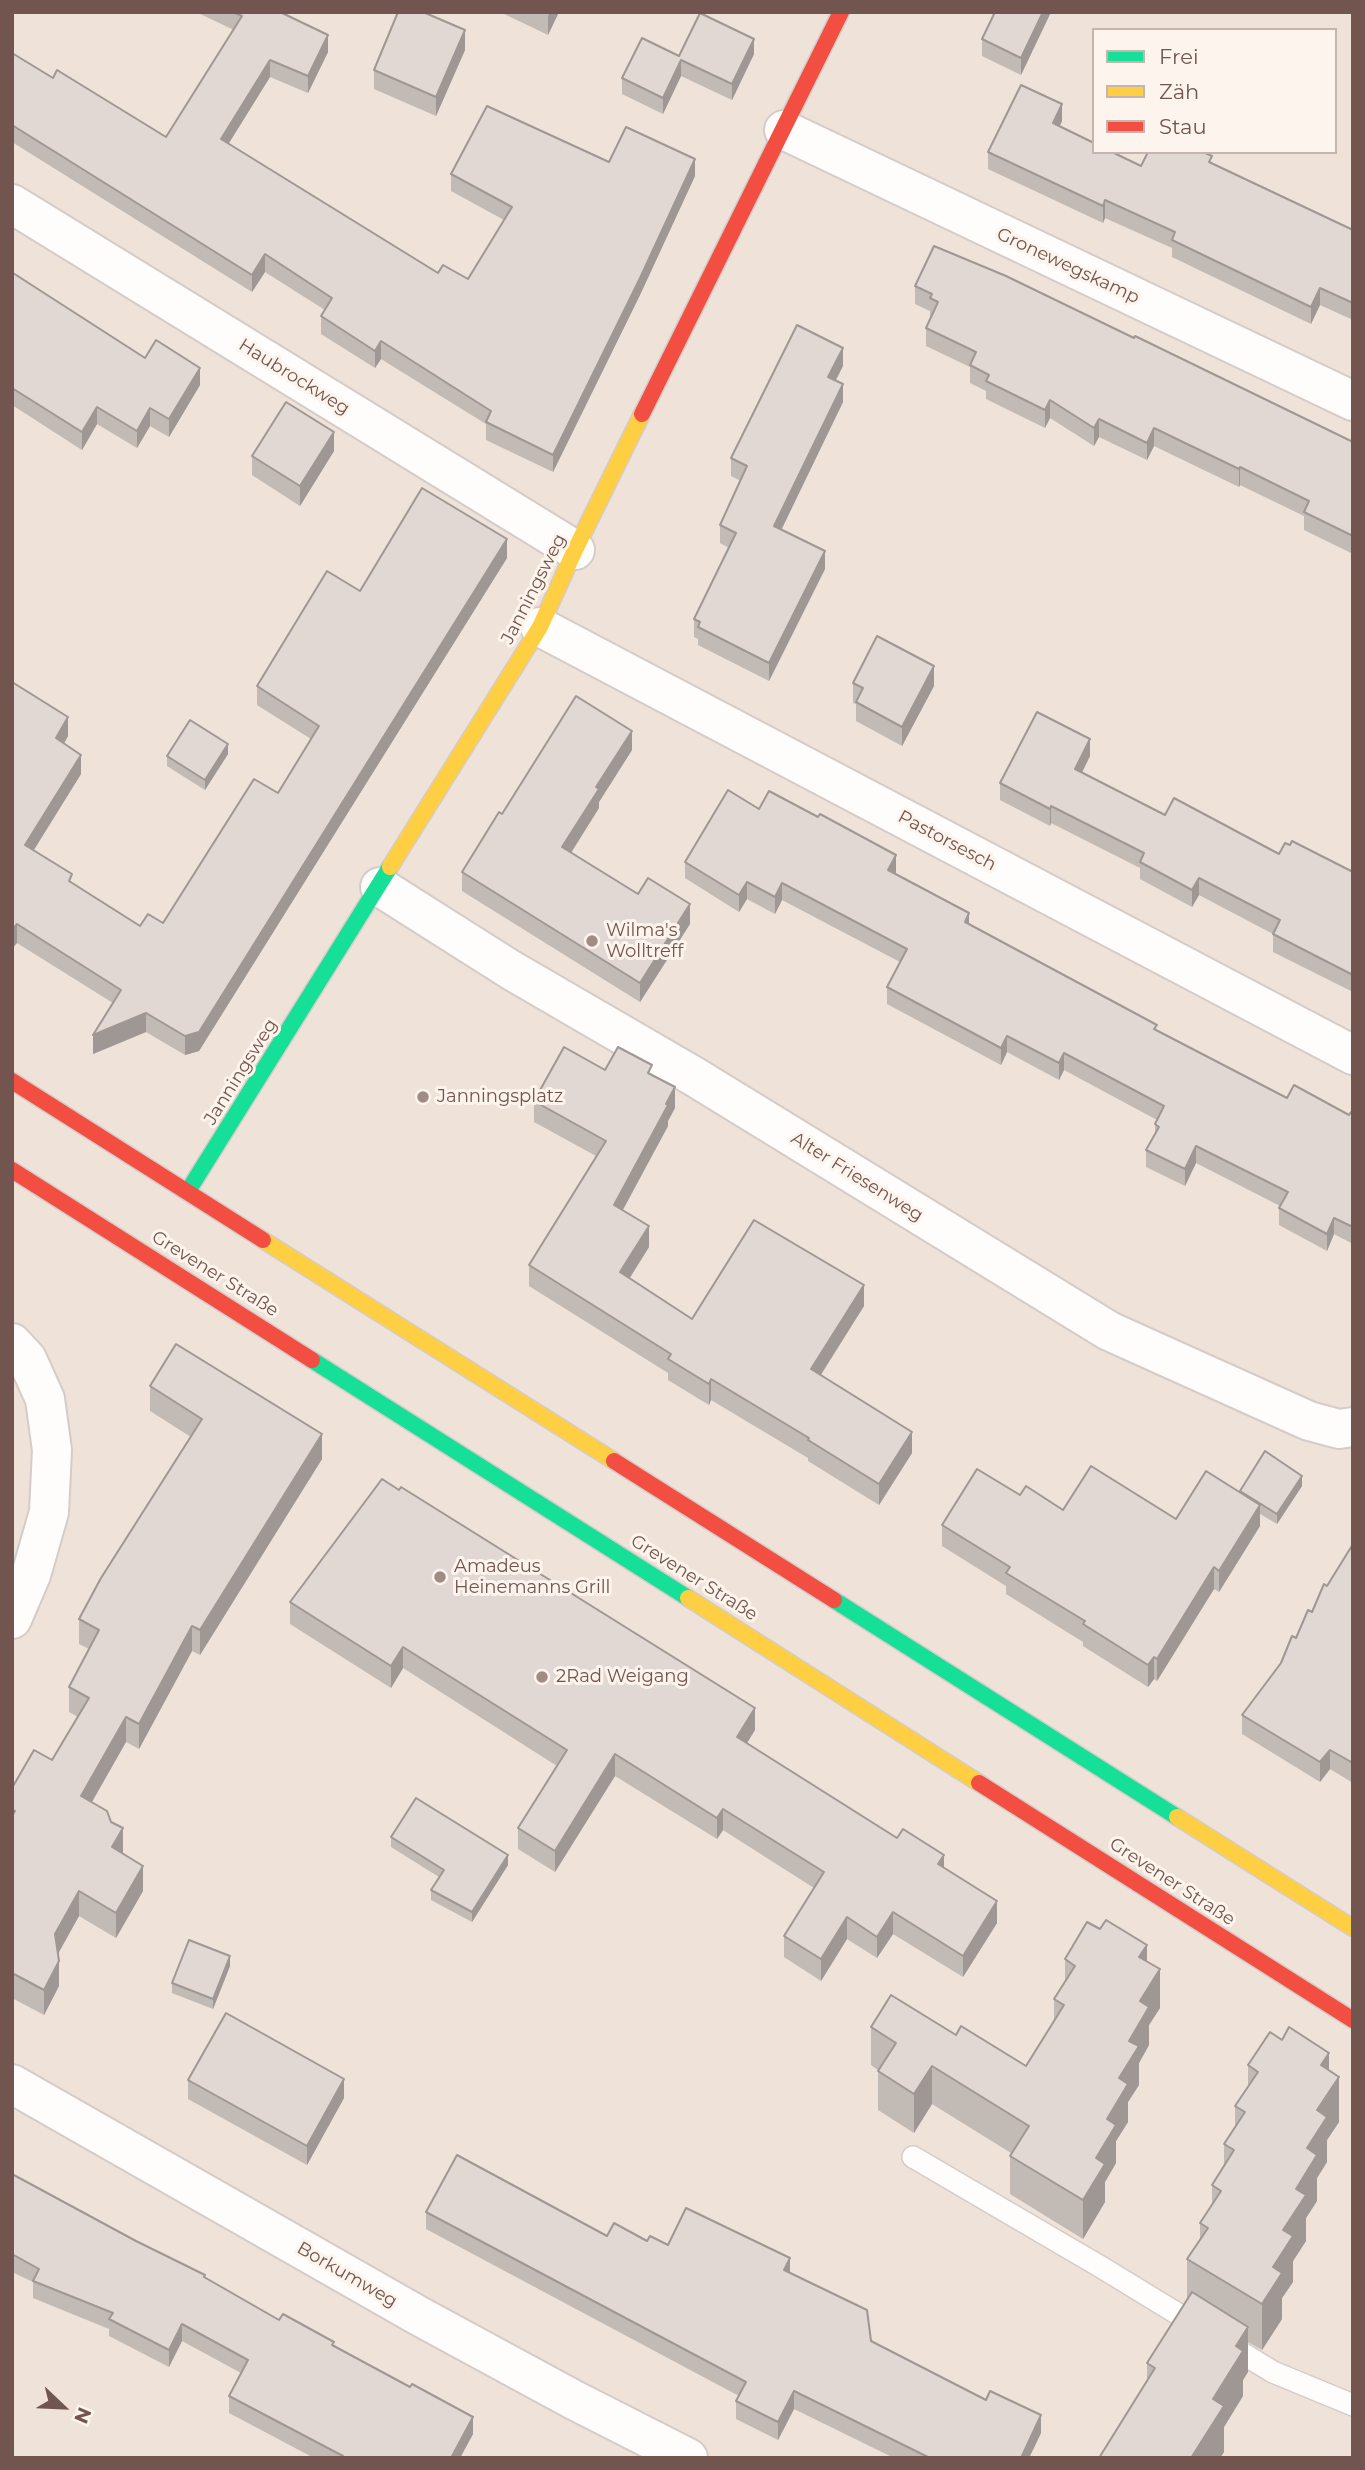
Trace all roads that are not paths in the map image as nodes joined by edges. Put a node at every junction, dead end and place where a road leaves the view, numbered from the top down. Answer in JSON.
{"nodes":[{"id":1,"x":841,"y":12,"type":"edge"},
{"id":2,"x":784,"y":130,"type":"junction"},
{"id":3,"x":12,"y":204,"type":"edge"},
{"id":4,"x":1353,"y":401,"type":"edge"},
{"id":5,"x":575,"y":550,"type":"junction"},
{"id":6,"x":540,"y":627,"type":"junction"},
{"id":7,"x":380,"y":887,"type":"junction"},
{"id":8,"x":1353,"y":1055,"type":"edge"},
{"id":9,"x":12,"y":1081,"type":"edge"},
{"id":10,"x":12,"y":1170,"type":"edge"},
{"id":11,"x":188,"y":1191,"type":"junction"},
{"id":12,"x":12,"y":1343,"type":"edge"},
{"id":13,"x":1353,"y":1427,"type":"edge"},
{"id":14,"x":12,"y":1619,"type":"edge"},
{"id":15,"x":1353,"y":1928,"type":"edge"},
{"id":16,"x":1353,"y":2020,"type":"edge"},
{"id":17,"x":12,"y":2084,"type":"edge"},
{"id":18,"x":913,"y":2157,"type":"dead end"},
{"id":19,"x":1353,"y":2405,"type":"edge"},
{"id":20,"x":688,"y":2458,"type":"edge"}],
"edges":[{"from":1,"to":2,"type":"main road","name":"Janningsweg"},
{"from":2,"to":4,"type":"street","name":"Gronewegskamp"},
{"from":2,"to":5,"type":"main road","name":"Janningsweg"},
{"from":3,"to":5,"type":"street","name":"Haubrockweg"},
{"from":5,"to":6,"type":"main road","name":"Janningsweg"},
{"from":6,"to":7,"type":"main road","name":"Janningsweg"},
{"from":6,"to":8,"type":"street","name":"Pastorsesch"},
{"from":7,"to":11,"type":"main road","name":"Janningsweg"},
{"from":7,"to":13,"type":"street","name":"Alter Friesenweg"},
{"from":9,"to":11,"type":"main road"},
{"from":10,"to":16,"type":"main road","name":"Grevener Straße"},
{"from":11,"to":15,"type":"main road"},
{"from":12,"to":14,"type":"street"},
{"from":17,"to":20,"type":"street","name":"Borkumweg"},
{"from":18,"to":19,"type":"lane"}]}
